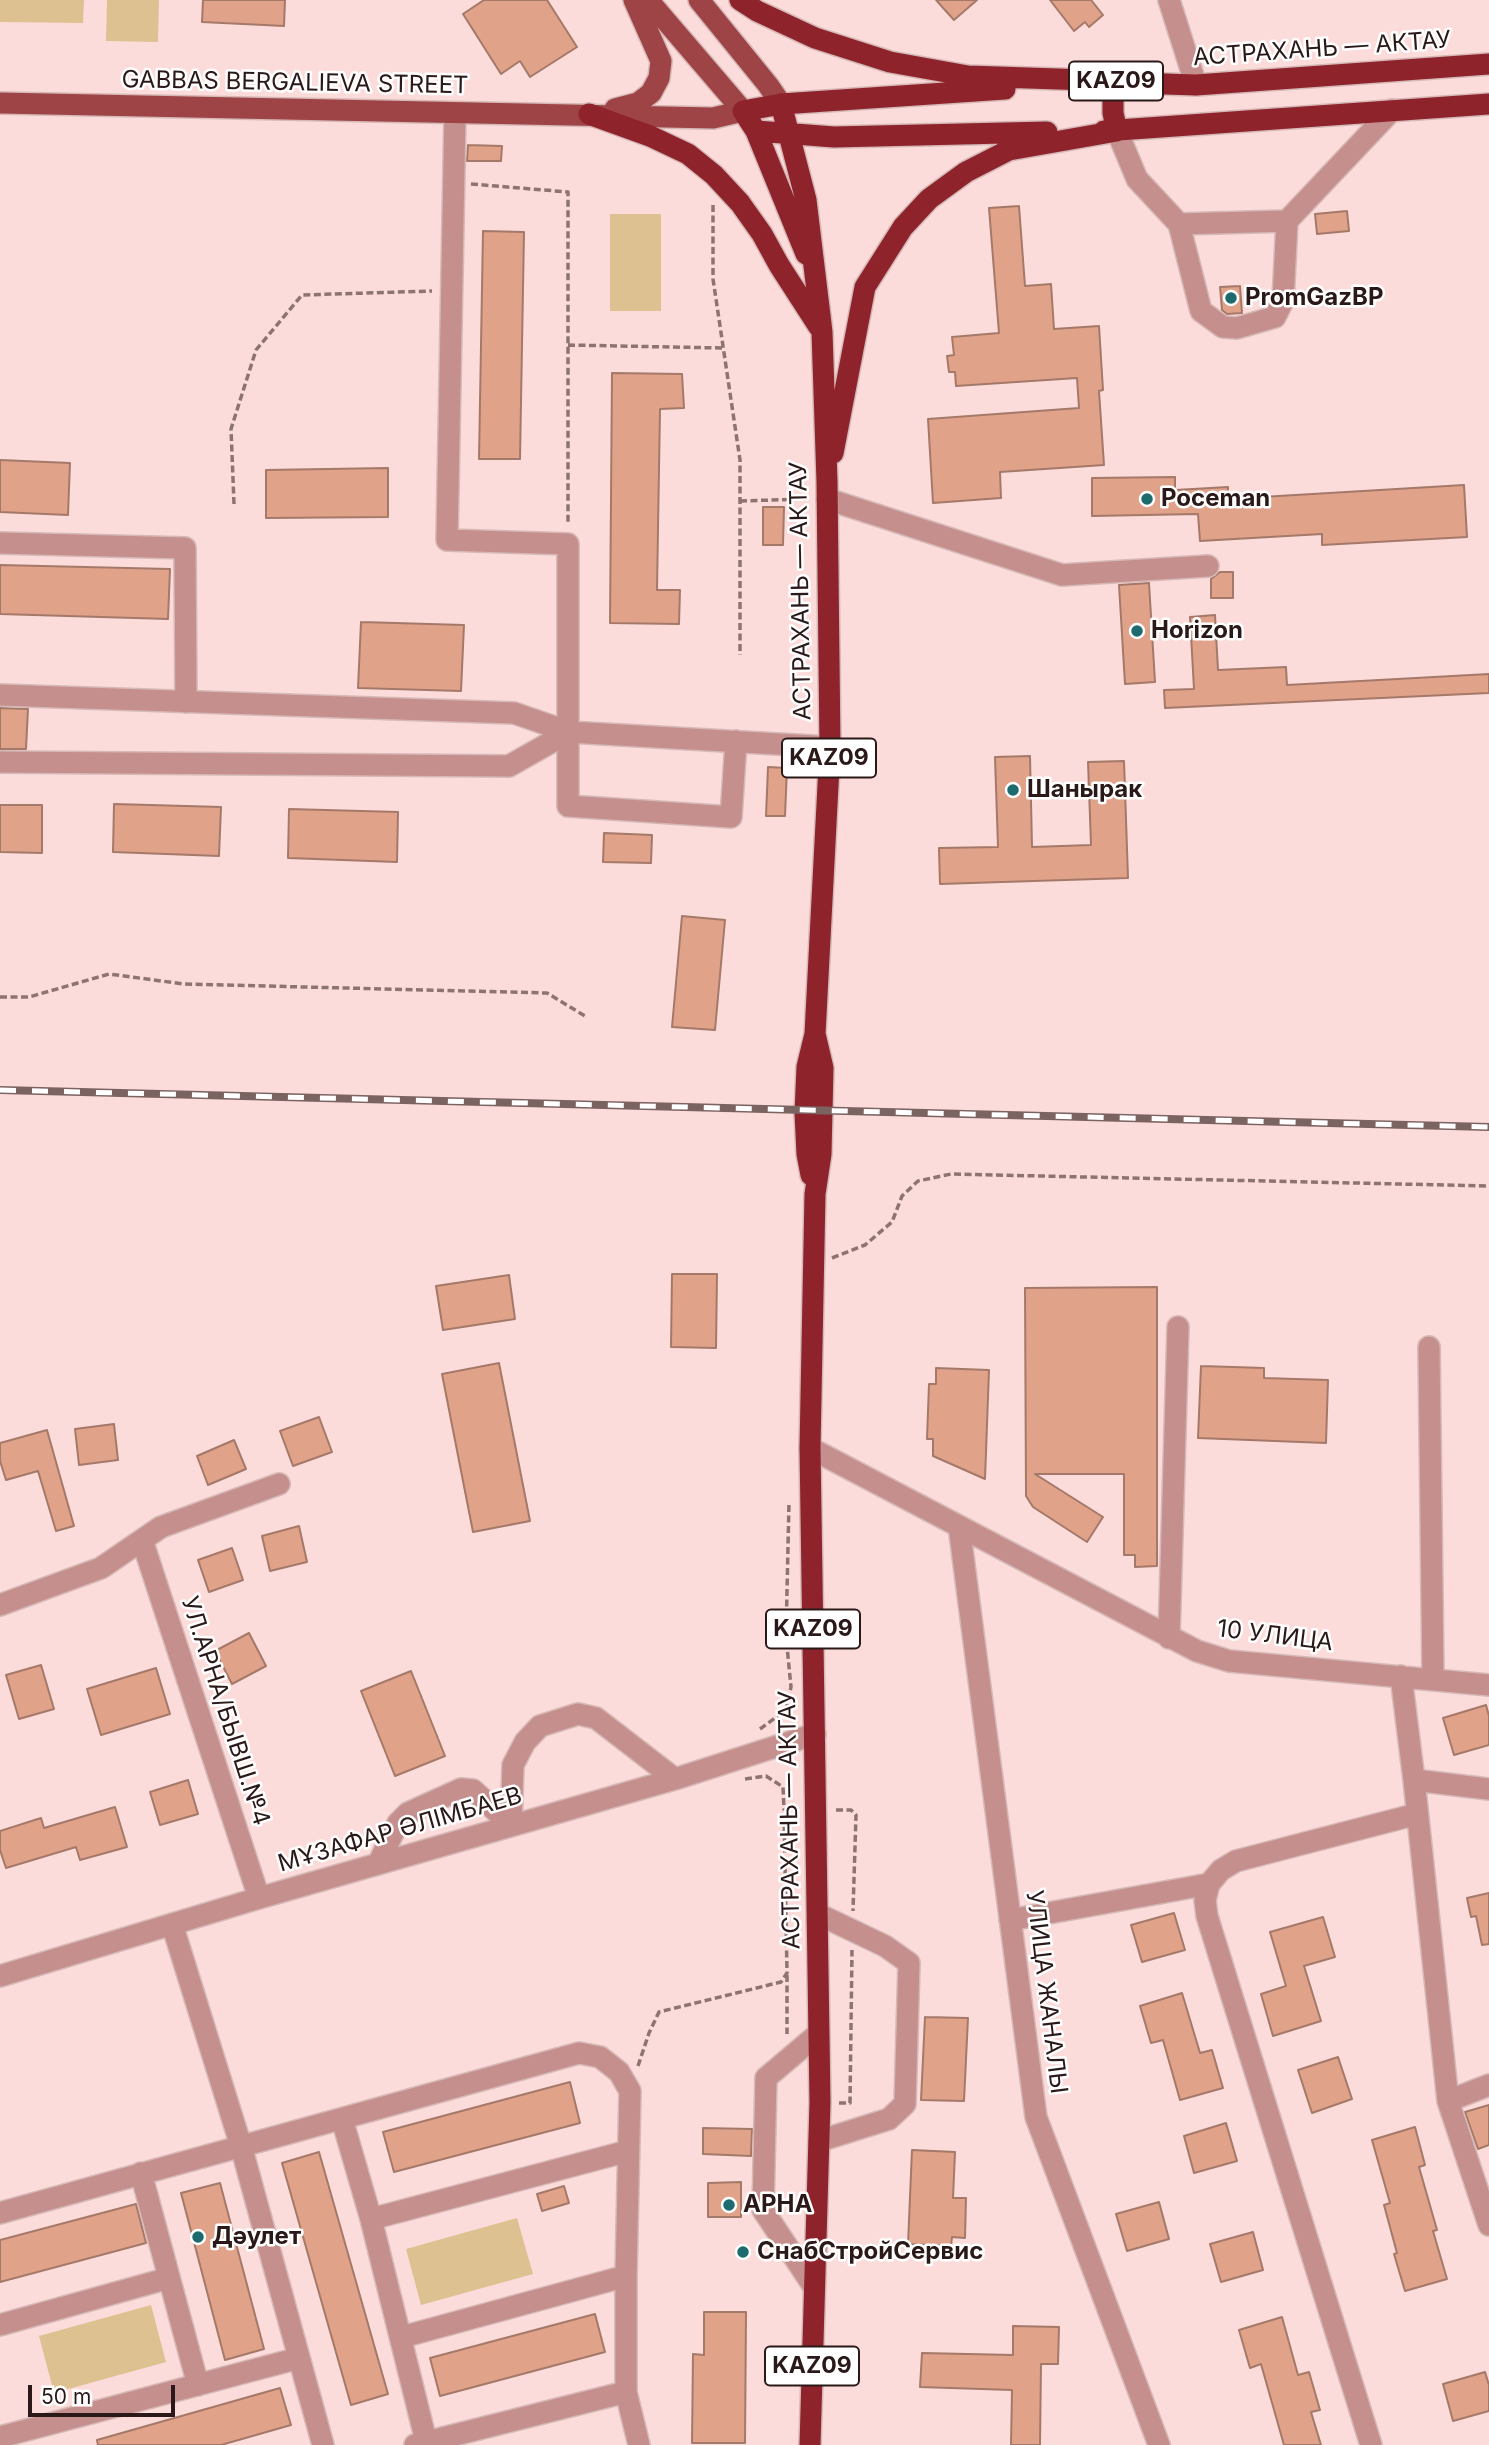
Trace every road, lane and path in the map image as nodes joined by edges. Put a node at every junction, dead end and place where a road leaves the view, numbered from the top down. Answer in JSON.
{"nodes":[{"id":1,"x":634,"y":0,"type":"edge"},
{"id":2,"x":648,"y":0,"type":"edge"},
{"id":3,"x":699,"y":0,"type":"edge"},
{"id":4,"x":740,"y":0,"type":"edge"},
{"id":5,"x":1169,"y":0,"type":"edge"},
{"id":6,"x":1489,"y":64,"type":"edge"},
{"id":7,"x":1118,"y":81,"type":"junction"},
{"id":8,"x":1196,"y":85,"type":"junction"},
{"id":9,"x":0,"y":103,"type":"edge"},
{"id":10,"x":781,"y":104,"type":"junction"},
{"id":11,"x":1489,"y":104,"type":"edge"},
{"id":12,"x":1392,"y":110,"type":"junction"},
{"id":13,"x":743,"y":111,"type":"junction"},
{"id":14,"x":455,"y":113,"type":"junction"},
{"id":15,"x":589,"y":114,"type":"junction"},
{"id":16,"x":720,"y":118,"type":"junction"},
{"id":17,"x":756,"y":131,"type":"junction"},
{"id":18,"x":1118,"y":131,"type":"junction"},
{"id":19,"x":791,"y":136,"type":"junction"},
{"id":20,"x":714,"y":175,"type":"junction"},
{"id":21,"x":453,"y":183,"type":"junction"},
{"id":22,"x":1287,"y":221,"type":"junction"},
{"id":23,"x":1179,"y":223,"type":"junction"},
{"id":24,"x":815,"y":274,"type":"junction"},
{"id":25,"x":452,"y":291,"type":"junction"},
{"id":26,"x":822,"y":332,"type":"junction"},
{"id":27,"x":568,"y":345,"type":"junction"},
{"id":28,"x":723,"y":348,"type":"junction"},
{"id":29,"x":827,"y":491,"type":"junction"},
{"id":30,"x":740,"y":501,"type":"junction"},
{"id":31,"x":234,"y":503,"type":"dead end"},
{"id":32,"x":0,"y":543,"type":"edge"},
{"id":33,"x":568,"y":544,"type":"junction"},
{"id":34,"x":1209,"y":566,"type":"dead end"},
{"id":35,"x":740,"y":655,"type":"dead end"},
{"id":36,"x":0,"y":695,"type":"edge"},
{"id":37,"x":186,"y":702,"type":"junction"},
{"id":38,"x":569,"y":732,"type":"junction"},
{"id":39,"x":736,"y":741,"type":"junction"},
{"id":40,"x":830,"y":747,"type":"junction"},
{"id":41,"x":0,"y":762,"type":"edge"},
{"id":42,"x":0,"y":997,"type":"edge"},
{"id":43,"x":585,"y":1016,"type":"dead end"},
{"id":44,"x":1489,"y":1186,"type":"edge"},
{"id":45,"x":813,"y":1265,"type":"junction"},
{"id":46,"x":1178,"y":1327,"type":"dead end"},
{"id":47,"x":1429,"y":1348,"type":"dead end"},
{"id":48,"x":810,"y":1448,"type":"junction"},
{"id":49,"x":279,"y":1484,"type":"dead end"},
{"id":50,"x":789,"y":1489,"type":"dead end"},
{"id":51,"x":959,"y":1526,"type":"junction"},
{"id":52,"x":142,"y":1540,"type":"junction"},
{"id":53,"x":0,"y":1605,"type":"edge"},
{"id":54,"x":1170,"y":1637,"type":"junction"},
{"id":55,"x":1401,"y":1676,"type":"junction"},
{"id":56,"x":1433,"y":1678,"type":"junction"},
{"id":57,"x":1489,"y":1685,"type":"edge"},
{"id":58,"x":758,"y":1730,"type":"dead end"},
{"id":59,"x":814,"y":1734,"type":"junction"},
{"id":60,"x":675,"y":1779,"type":"junction"},
{"id":61,"x":1414,"y":1780,"type":"junction"},
{"id":62,"x":1489,"y":1789,"type":"edge"},
{"id":63,"x":817,"y":1810,"type":"junction"},
{"id":64,"x":1416,"y":1814,"type":"junction"},
{"id":65,"x":511,"y":1825,"type":"junction"},
{"id":66,"x":378,"y":1864,"type":"junction"},
{"id":67,"x":1209,"y":1884,"type":"junction"},
{"id":68,"x":259,"y":1898,"type":"junction"},
{"id":69,"x":818,"y":1914,"type":"junction"},
{"id":70,"x":1010,"y":1920,"type":"junction"},
{"id":71,"x":172,"y":1924,"type":"junction"},
{"id":72,"x":853,"y":1930,"type":"junction"},
{"id":73,"x":787,"y":1973,"type":"junction"},
{"id":74,"x":0,"y":1976,"type":"edge"},
{"id":75,"x":818,"y":2034,"type":"junction"},
{"id":76,"x":788,"y":2060,"type":"junction"},
{"id":77,"x":1489,"y":2085,"type":"edge"},
{"id":78,"x":630,"y":2091,"type":"junction"},
{"id":79,"x":1448,"y":2101,"type":"junction"},
{"id":80,"x":820,"y":2102,"type":"junction"},
{"id":81,"x":342,"y":2119,"type":"junction"},
{"id":82,"x":818,"y":2141,"type":"junction"},
{"id":83,"x":241,"y":2146,"type":"junction"},
{"id":84,"x":628,"y":2151,"type":"junction"},
{"id":85,"x":141,"y":2173,"type":"junction"},
{"id":86,"x":0,"y":2213,"type":"edge"},
{"id":87,"x":371,"y":2219,"type":"junction"},
{"id":88,"x":1489,"y":2225,"type":"edge"},
{"id":89,"x":626,"y":2276,"type":"junction"},
{"id":90,"x":169,"y":2278,"type":"junction"},
{"id":91,"x":814,"y":2287,"type":"junction"},
{"id":92,"x":0,"y":2325,"type":"edge"},
{"id":93,"x":402,"y":2337,"type":"junction"},
{"id":94,"x":299,"y":2358,"type":"junction"},
{"id":95,"x":198,"y":2385,"type":"junction"},
{"id":96,"x":626,"y":2392,"type":"junction"},
{"id":97,"x":1,"y":2432,"type":"edge"},
{"id":98,"x":423,"y":2444,"type":"edge"},
{"id":99,"x":323,"y":2445,"type":"edge"},
{"id":100,"x":639,"y":2445,"type":"edge"},
{"id":101,"x":810,"y":2445,"type":"edge"},
{"id":102,"x":1159,"y":2445,"type":"edge"},
{"id":103,"x":1371,"y":2445,"type":"edge"}],
"edges":[{"from":1,"to":15,"type":"main road"},
{"from":2,"to":13,"type":"main road"},
{"from":3,"to":10,"type":"main road"},
{"from":4,"to":7,"type":"highway"},
{"from":5,"to":8,"type":"street"},
{"from":6,"to":8,"type":"highway","name":"АСТРАХАНЬ — АКТАУ","number":"KAZ09"},
{"from":7,"to":8,"type":"highway","name":"АСТРАХАНЬ — АКТАУ","number":"KAZ09"},
{"from":7,"to":10,"type":"highway","name":"АСТРАХАНЬ — АКТАУ","number":"KAZ09"},
{"from":7,"to":18,"type":"highway"},
{"from":9,"to":14,"type":"main road","name":"GABBAS BERGALIEVA STREET"},
{"from":10,"to":13,"type":"highway","name":"АСТРАХАНЬ — АКТАУ","number":"KAZ09"},
{"from":10,"to":19,"type":"highway","name":"АСТРАХАНЬ — АКТАУ","number":"KAZ09"},
{"from":11,"to":12,"type":"highway","number":"KAZ09"},
{"from":12,"to":18,"type":"highway","number":"KAZ09"},
{"from":12,"to":22,"type":"street"},
{"from":13,"to":16,"type":"main road"},
{"from":13,"to":17,"type":"highway","name":"АСТРАХАНЬ — АКТАУ","number":"KAZ09"},
{"from":14,"to":15,"type":"main road","name":"GABBAS BERGALIEVA STREET"},
{"from":14,"to":21,"type":"street"},
{"from":15,"to":16,"type":"main road"},
{"from":15,"to":20,"type":"highway"},
{"from":16,"to":17,"type":"main road"},
{"from":17,"to":19,"type":"highway","number":"KAZ09"},
{"from":17,"to":24,"type":"highway","name":"АСТРАХАНЬ — АКТАУ","number":"KAZ09"},
{"from":18,"to":19,"type":"highway","number":"KAZ09"},
{"from":18,"to":23,"type":"street"},
{"from":18,"to":29,"type":"highway"},
{"from":19,"to":24,"type":"highway","name":"АСТРАХАНЬ — АКТАУ","number":"KAZ09"},
{"from":20,"to":26,"type":"highway"},
{"from":20,"to":28,"type":"path"},
{"from":21,"to":25,"type":"street"},
{"from":21,"to":27,"type":"path"},
{"from":22,"to":23,"type":"street"},
{"from":22,"to":23,"type":"street"},
{"from":24,"to":26,"type":"highway","name":"АСТРАХАНЬ — АКТАУ","number":"KAZ09"},
{"from":25,"to":31,"type":"path"},
{"from":25,"to":33,"type":"street"},
{"from":26,"to":29,"type":"highway","name":"АСТРАХАНЬ — АКТАУ","number":"KAZ09"},
{"from":27,"to":28,"type":"path"},
{"from":27,"to":33,"type":"path"},
{"from":28,"to":30,"type":"path"},
{"from":29,"to":30,"type":"path"},
{"from":29,"to":34,"type":"street"},
{"from":29,"to":40,"type":"highway","name":"АСТРАХАНЬ — АКТАУ","number":"KAZ09"},
{"from":30,"to":35,"type":"path"},
{"from":32,"to":37,"type":"street"},
{"from":33,"to":38,"type":"street"},
{"from":36,"to":37,"type":"street"},
{"from":37,"to":38,"type":"street"},
{"from":38,"to":39,"type":"street"},
{"from":38,"to":39,"type":"street"},
{"from":38,"to":41,"type":"street"},
{"from":39,"to":40,"type":"street"},
{"from":40,"to":45,"type":"highway","name":"АСТРАХАНЬ — АКТАУ","number":"KAZ09"},
{"from":42,"to":43,"type":"path"},
{"from":44,"to":45,"type":"path"},
{"from":45,"to":48,"type":"highway","name":"АСТРАХАНЬ — АКТАУ","number":"KAZ09"},
{"from":46,"to":54,"type":"street"},
{"from":47,"to":56,"type":"street"},
{"from":48,"to":51,"type":"street","name":"10 УЛИЦА"},
{"from":48,"to":59,"type":"highway","name":"АСТРАХАНЬ — АКТАУ","number":"KAZ09"},
{"from":49,"to":52,"type":"street"},
{"from":50,"to":58,"type":"path"},
{"from":51,"to":54,"type":"street","name":"10 УЛИЦА"},
{"from":51,"to":70,"type":"street","name":"УЛИЦА ЖАНАЛЫ"},
{"from":52,"to":53,"type":"street"},
{"from":52,"to":68,"type":"street","name":"УЛ.АРНА/БЫВШ.№4"},
{"from":54,"to":55,"type":"street","name":"10 УЛИЦА"},
{"from":55,"to":56,"type":"street","name":"10 УЛИЦА"},
{"from":55,"to":61,"type":"street"},
{"from":56,"to":57,"type":"street","name":"10 УЛИЦА"},
{"from":59,"to":60,"type":"street","name":"МҰЗАФАР ӘЛІМБАЕВ"},
{"from":59,"to":63,"type":"highway","name":"АСТРАХАНЬ — АКТАУ","number":"KAZ09"},
{"from":60,"to":65,"type":"street","name":"МҰЗАФАР ӘЛІМБАЕВ"},
{"from":60,"to":65,"type":"street"},
{"from":61,"to":62,"type":"street"},
{"from":61,"to":64,"type":"street"},
{"from":63,"to":69,"type":"highway","name":"АСТРАХАНЬ — АКТАУ","number":"KAZ09"},
{"from":63,"to":72,"type":"path"},
{"from":63,"to":73,"type":"path"},
{"from":64,"to":67,"type":"street"},
{"from":64,"to":79,"type":"street"},
{"from":65,"to":66,"type":"street","name":"МҰЗАФАР ӘЛІМБАЕВ"},
{"from":65,"to":66,"type":"street"},
{"from":66,"to":68,"type":"street","name":"МҰЗАФАР ӘЛІМБАЕВ"},
{"from":67,"to":70,"type":"street"},
{"from":67,"to":103,"type":"street"},
{"from":68,"to":71,"type":"street","name":"МҰЗАФАР ӘЛІМБАЕВ"},
{"from":69,"to":72,"type":"street"},
{"from":69,"to":75,"type":"highway","name":"АСТРАХАНЬ — АКТАУ","number":"KAZ09"},
{"from":70,"to":102,"type":"street","name":"УЛИЦА ЖАНАЛЫ"},
{"from":71,"to":74,"type":"street","name":"МҰЗАФАР ӘЛІМБАЕВ"},
{"from":71,"to":83,"type":"street"},
{"from":72,"to":80,"type":"path"},
{"from":72,"to":82,"type":"street"},
{"from":73,"to":76,"type":"path"},
{"from":73,"to":78,"type":"path"},
{"from":75,"to":76,"type":"street"},
{"from":75,"to":80,"type":"highway","name":"АСТРАХАНЬ — АКТАУ","number":"KAZ09"},
{"from":76,"to":91,"type":"street"},
{"from":77,"to":79,"type":"street"},
{"from":78,"to":81,"type":"street"},
{"from":78,"to":84,"type":"street"},
{"from":79,"to":88,"type":"street"},
{"from":80,"to":82,"type":"highway","name":"АСТРАХАНЬ — АКТАУ","number":"KAZ09"},
{"from":81,"to":83,"type":"street"},
{"from":81,"to":87,"type":"street"},
{"from":82,"to":91,"type":"highway","name":"АСТРАХАНЬ — АКТАУ","number":"KAZ09"},
{"from":83,"to":85,"type":"street"},
{"from":83,"to":94,"type":"street"},
{"from":84,"to":87,"type":"street"},
{"from":84,"to":89,"type":"street"},
{"from":85,"to":86,"type":"street"},
{"from":85,"to":90,"type":"street"},
{"from":87,"to":93,"type":"street"},
{"from":89,"to":93,"type":"street"},
{"from":89,"to":96,"type":"street"},
{"from":90,"to":92,"type":"street"},
{"from":90,"to":95,"type":"street"},
{"from":91,"to":101,"type":"highway","name":"АСТРАХАНЬ — АКТАУ","number":"KAZ09"},
{"from":93,"to":98,"type":"street"},
{"from":94,"to":95,"type":"street"},
{"from":94,"to":99,"type":"street"},
{"from":95,"to":97,"type":"street"},
{"from":96,"to":98,"type":"street"},
{"from":96,"to":100,"type":"street"}]}
